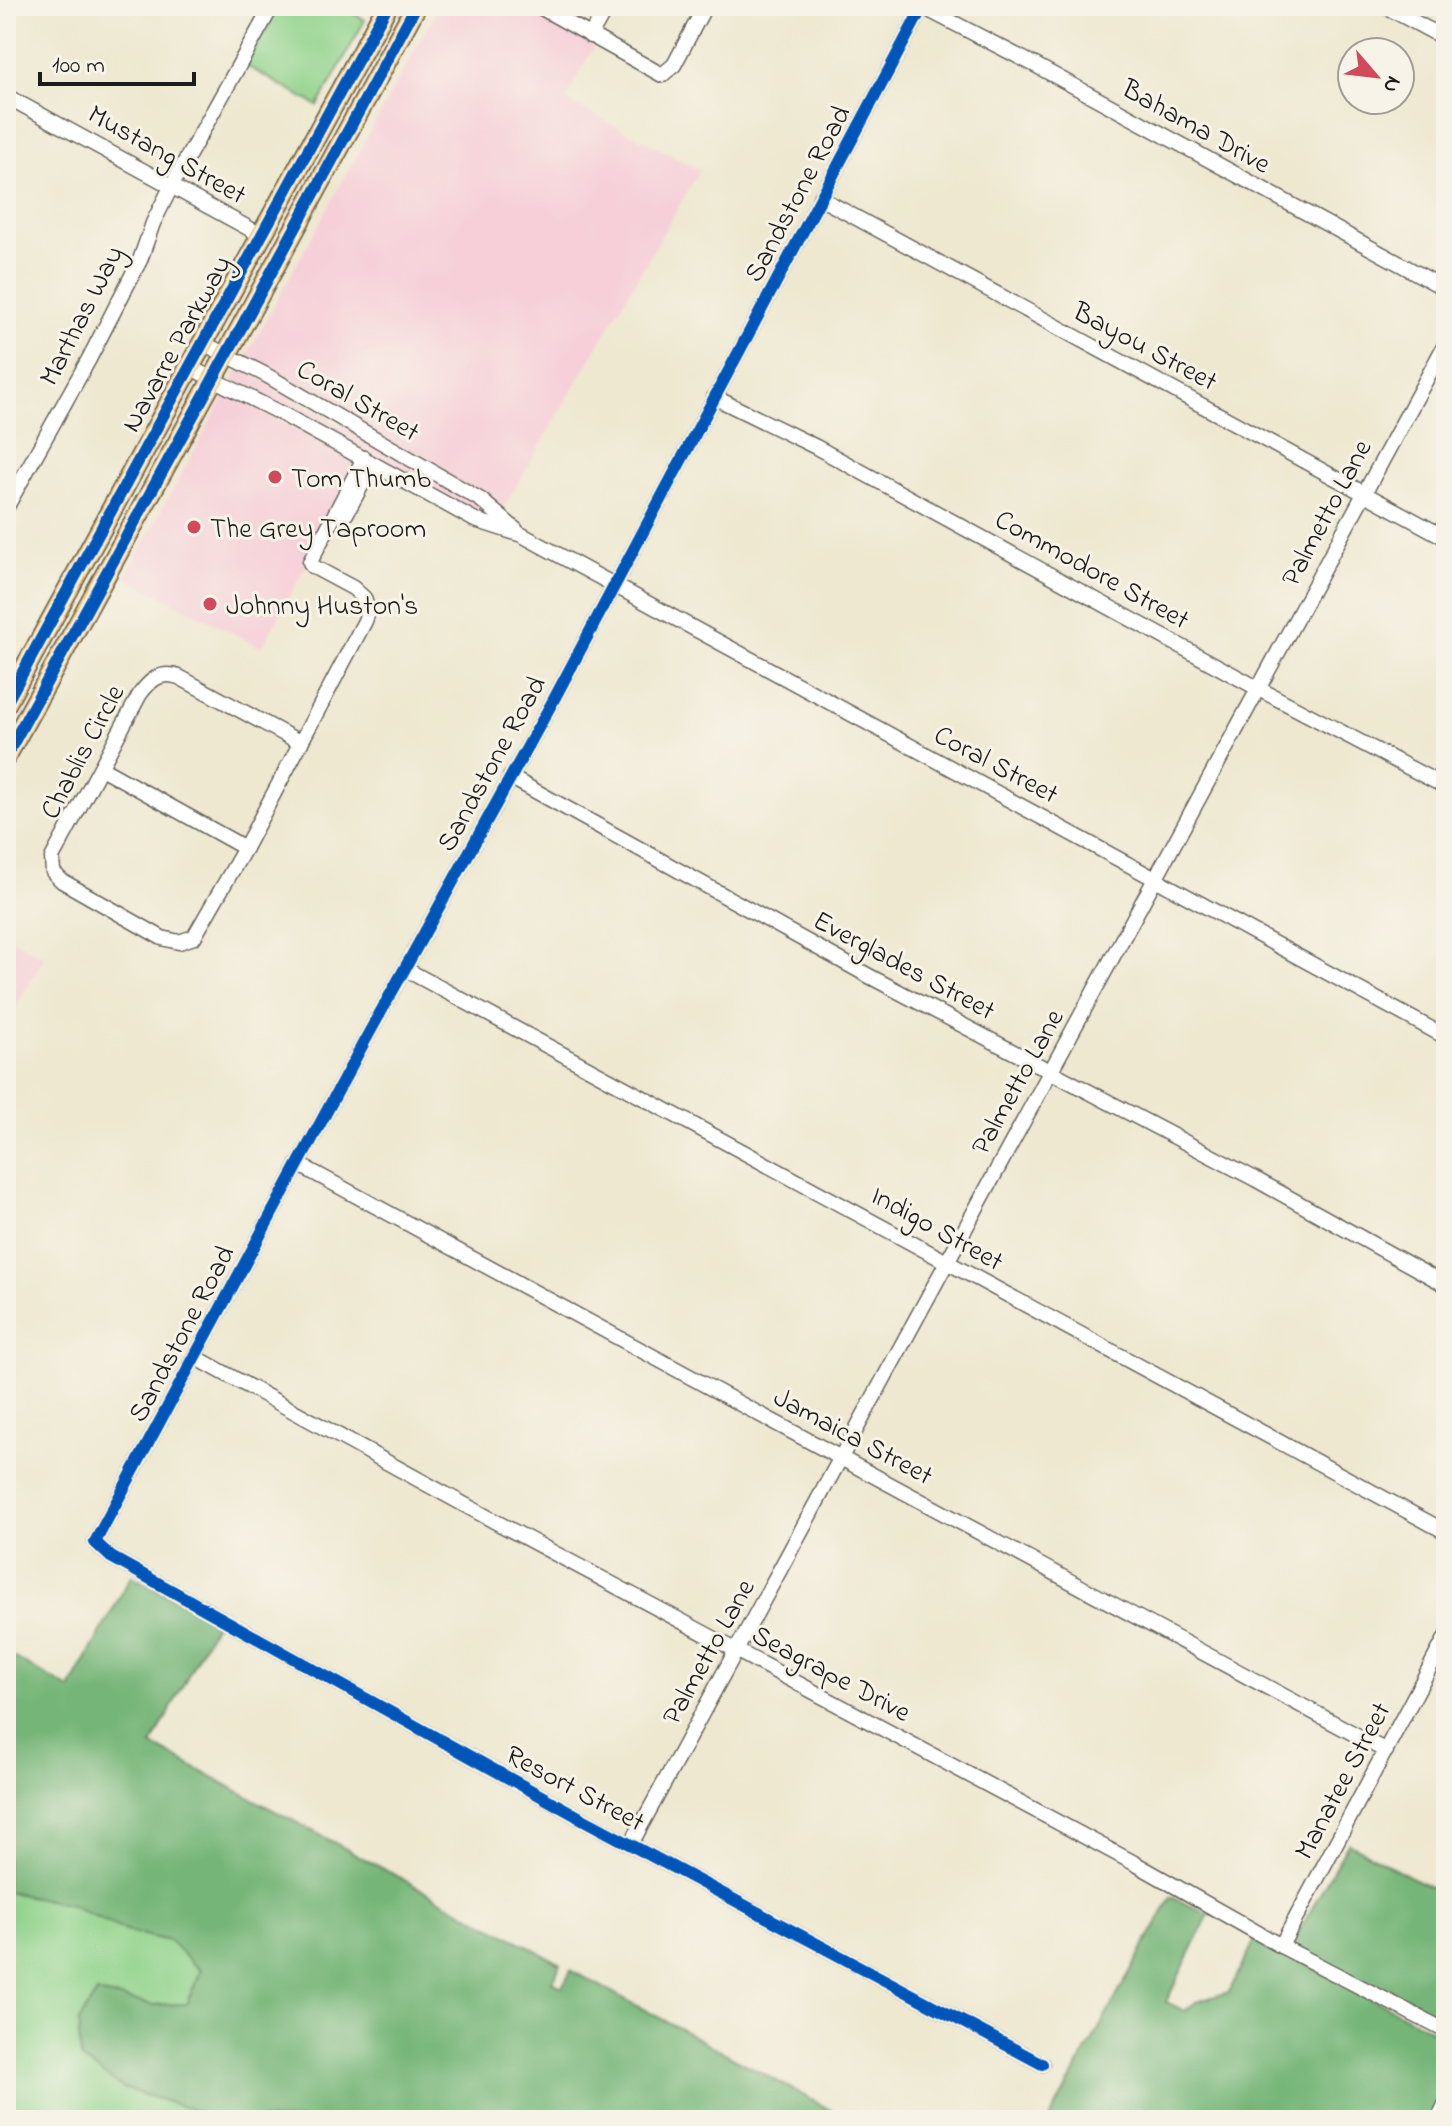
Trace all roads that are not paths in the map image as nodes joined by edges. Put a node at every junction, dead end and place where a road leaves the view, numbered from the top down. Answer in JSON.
{"nodes":[{"id":1,"x":272,"y":6,"type":"edge"},
{"id":2,"x":388,"y":6,"type":"edge"},
{"id":3,"x":416,"y":6,"type":"edge"},
{"id":4,"x":538,"y":6,"type":"edge"},
{"id":5,"x":607,"y":6,"type":"edge"},
{"id":6,"x":705,"y":6,"type":"edge"},
{"id":7,"x":923,"y":6,"type":"edge"},
{"id":8,"x":1385,"y":6,"type":"edge"},
{"id":9,"x":590,"y":36,"type":"junction"},
{"id":10,"x":1446,"y":39,"type":"edge"},
{"id":11,"x":366,"y":43,"type":"junction"},
{"id":12,"x":393,"y":49,"type":"junction"},
{"id":13,"x":370,"y":92,"type":"junction"},
{"id":14,"x":6,"y":96,"type":"edge"},
{"id":15,"x":172,"y":185,"type":"junction"},
{"id":16,"x":820,"y":198,"type":"junction"},
{"id":17,"x":261,"y":235,"type":"junction"},
{"id":18,"x":1446,"y":289,"type":"edge"},
{"id":19,"x":203,"y":343,"type":"junction"},
{"id":20,"x":1446,"y":343,"type":"edge"},
{"id":21,"x":225,"y":354,"type":"junction"},
{"id":22,"x":189,"y":367,"type":"junction"},
{"id":23,"x":211,"y":380,"type":"junction"},
{"id":24,"x":714,"y":397,"type":"junction"},
{"id":25,"x":369,"y":461,"type":"junction"},
{"id":26,"x":1364,"y":494,"type":"junction"},
{"id":27,"x":6,"y":508,"type":"edge"},
{"id":28,"x":522,"y":535,"type":"junction"},
{"id":29,"x":1446,"y":538,"type":"edge"},
{"id":30,"x":612,"y":585,"type":"junction"},
{"id":31,"x":58,"y":606,"type":"junction"},
{"id":32,"x":81,"y":620,"type":"junction"},
{"id":33,"x":1259,"y":689,"type":"junction"},
{"id":34,"x":6,"y":703,"type":"edge"},
{"id":35,"x":301,"y":743,"type":"junction"},
{"id":36,"x":6,"y":756,"type":"edge"},
{"id":37,"x":101,"y":768,"type":"junction"},
{"id":38,"x":510,"y":777,"type":"junction"},
{"id":39,"x":1446,"y":787,"type":"edge"},
{"id":40,"x":245,"y":848,"type":"junction"},
{"id":41,"x":1156,"y":878,"type":"junction"},
{"id":42,"x":405,"y":969,"type":"junction"},
{"id":43,"x":1446,"y":1037,"type":"edge"},
{"id":44,"x":1052,"y":1072,"type":"junction"},
{"id":45,"x":298,"y":1164,"type":"junction"},
{"id":46,"x":946,"y":1261,"type":"junction"},
{"id":47,"x":1446,"y":1285,"type":"edge"},
{"id":48,"x":195,"y":1357,"type":"junction"},
{"id":49,"x":841,"y":1458,"type":"junction"},
{"id":50,"x":1446,"y":1532,"type":"edge"},
{"id":51,"x":95,"y":1542,"type":"joint"},
{"id":52,"x":1446,"y":1637,"type":"edge"},
{"id":53,"x":736,"y":1651,"type":"junction"},
{"id":54,"x":1386,"y":1751,"type":"junction"},
{"id":55,"x":631,"y":1844,"type":"junction"},
{"id":56,"x":1281,"y":1946,"type":"junction"},
{"id":57,"x":1446,"y":2031,"type":"edge"},
{"id":58,"x":1042,"y":2064,"type":"dead end"},
{"id":59,"x":1446,"y":2104,"type":"edge"},
{"id":60,"x":1438,"y":2120,"type":"edge"}],
"edges":[{"from":1,"to":15,"type":"street","name":"Marthas Way"},
{"from":2,"to":11,"type":"highway","name":"Navarre Parkway"},
{"from":2,"to":12,"type":"highway"},
{"from":3,"to":12,"type":"highway","name":"Navarre Parkway"},
{"from":4,"to":9,"type":"street"},
{"from":5,"to":9,"type":"street"},
{"from":6,"to":9,"type":"street"},
{"from":7,"to":16,"type":"street","name":"Sandstone Road"},
{"from":7,"to":18,"type":"street","name":"Bahama Drive"},
{"from":8,"to":10,"type":"street"},
{"from":11,"to":13,"type":"highway"},
{"from":11,"to":17,"type":"highway","name":"Navarre Parkway"},
{"from":12,"to":13,"type":"highway","name":"Navarre Parkway"},
{"from":13,"to":21,"type":"highway","name":"Navarre Parkway"},
{"from":14,"to":15,"type":"street","name":"Mustang Street"},
{"from":15,"to":17,"type":"street","name":"Mustang Street"},
{"from":15,"to":27,"type":"street","name":"Marthas Way"},
{"from":16,"to":24,"type":"street","name":"Sandstone Road"},
{"from":16,"to":26,"type":"street","name":"Bayou Street"},
{"from":17,"to":19,"type":"highway","name":"Navarre Parkway"},
{"from":19,"to":21,"type":"street","name":"Coral Street"},
{"from":19,"to":22,"type":"highway","name":"Navarre Parkway"},
{"from":20,"to":26,"type":"street","name":"Palmetto Lane"},
{"from":21,"to":23,"type":"highway","name":"Navarre Parkway"},
{"from":21,"to":28,"type":"street","name":"Coral Street"},
{"from":22,"to":23,"type":"street","name":"Coral Street"},
{"from":22,"to":31,"type":"highway","name":"Navarre Parkway"},
{"from":23,"to":25,"type":"street","name":"Coral Street"},
{"from":23,"to":32,"type":"highway","name":"Navarre Parkway"},
{"from":24,"to":30,"type":"street","name":"Sandstone Road"},
{"from":24,"to":33,"type":"street","name":"Commodore Street"},
{"from":25,"to":28,"type":"street","name":"Coral Street"},
{"from":25,"to":35,"type":"street","name":"Chablis Circle"},
{"from":26,"to":29,"type":"street","name":"Bayou Street"},
{"from":26,"to":33,"type":"street","name":"Palmetto Lane"},
{"from":28,"to":30,"type":"street","name":"Coral Street"},
{"from":30,"to":38,"type":"street","name":"Sandstone Road"},
{"from":30,"to":41,"type":"street","name":"Coral Street"},
{"from":31,"to":32,"type":"street"},
{"from":31,"to":34,"type":"highway","name":"Navarre Parkway"},
{"from":32,"to":36,"type":"highway","name":"Navarre Parkway"},
{"from":33,"to":39,"type":"street","name":"Commodore Street"},
{"from":33,"to":41,"type":"street","name":"Palmetto Lane"},
{"from":35,"to":37,"type":"street","name":"Chablis Circle"},
{"from":35,"to":40,"type":"street","name":"Chablis Circle"},
{"from":37,"to":40,"type":"street"},
{"from":37,"to":40,"type":"street","name":"Chablis Circle"},
{"from":38,"to":42,"type":"street","name":"Sandstone Road"},
{"from":38,"to":44,"type":"street","name":"Everglades Street"},
{"from":41,"to":43,"type":"street","name":"Coral Street"},
{"from":41,"to":44,"type":"street","name":"Palmetto Lane"},
{"from":42,"to":45,"type":"street","name":"Sandstone Road"},
{"from":42,"to":46,"type":"street","name":"Indigo Street"},
{"from":44,"to":46,"type":"street","name":"Palmetto Lane"},
{"from":44,"to":47,"type":"street","name":"Everglades Street"},
{"from":45,"to":48,"type":"street","name":"Sandstone Road"},
{"from":45,"to":49,"type":"street","name":"Jamaica Street"},
{"from":46,"to":49,"type":"street","name":"Palmetto Lane"},
{"from":46,"to":50,"type":"street","name":"Indigo Street"},
{"from":48,"to":51,"type":"street","name":"Sandstone Road"},
{"from":48,"to":53,"type":"street","name":"Seagrape Drive"},
{"from":49,"to":53,"type":"street","name":"Palmetto Lane"},
{"from":49,"to":54,"type":"street","name":"Jamaica Street"},
{"from":51,"to":55,"type":"street","name":"Resort Street"},
{"from":52,"to":54,"type":"street","name":"Manatee Street"},
{"from":53,"to":55,"type":"street","name":"Palmetto Lane"},
{"from":53,"to":56,"type":"street","name":"Seagrape Drive"},
{"from":54,"to":56,"type":"street","name":"Manatee Street"},
{"from":55,"to":58,"type":"street","name":"Resort Street"},
{"from":56,"to":57,"type":"street","name":"Seagrape Drive"},
{"from":59,"to":60,"type":"street"}]}
